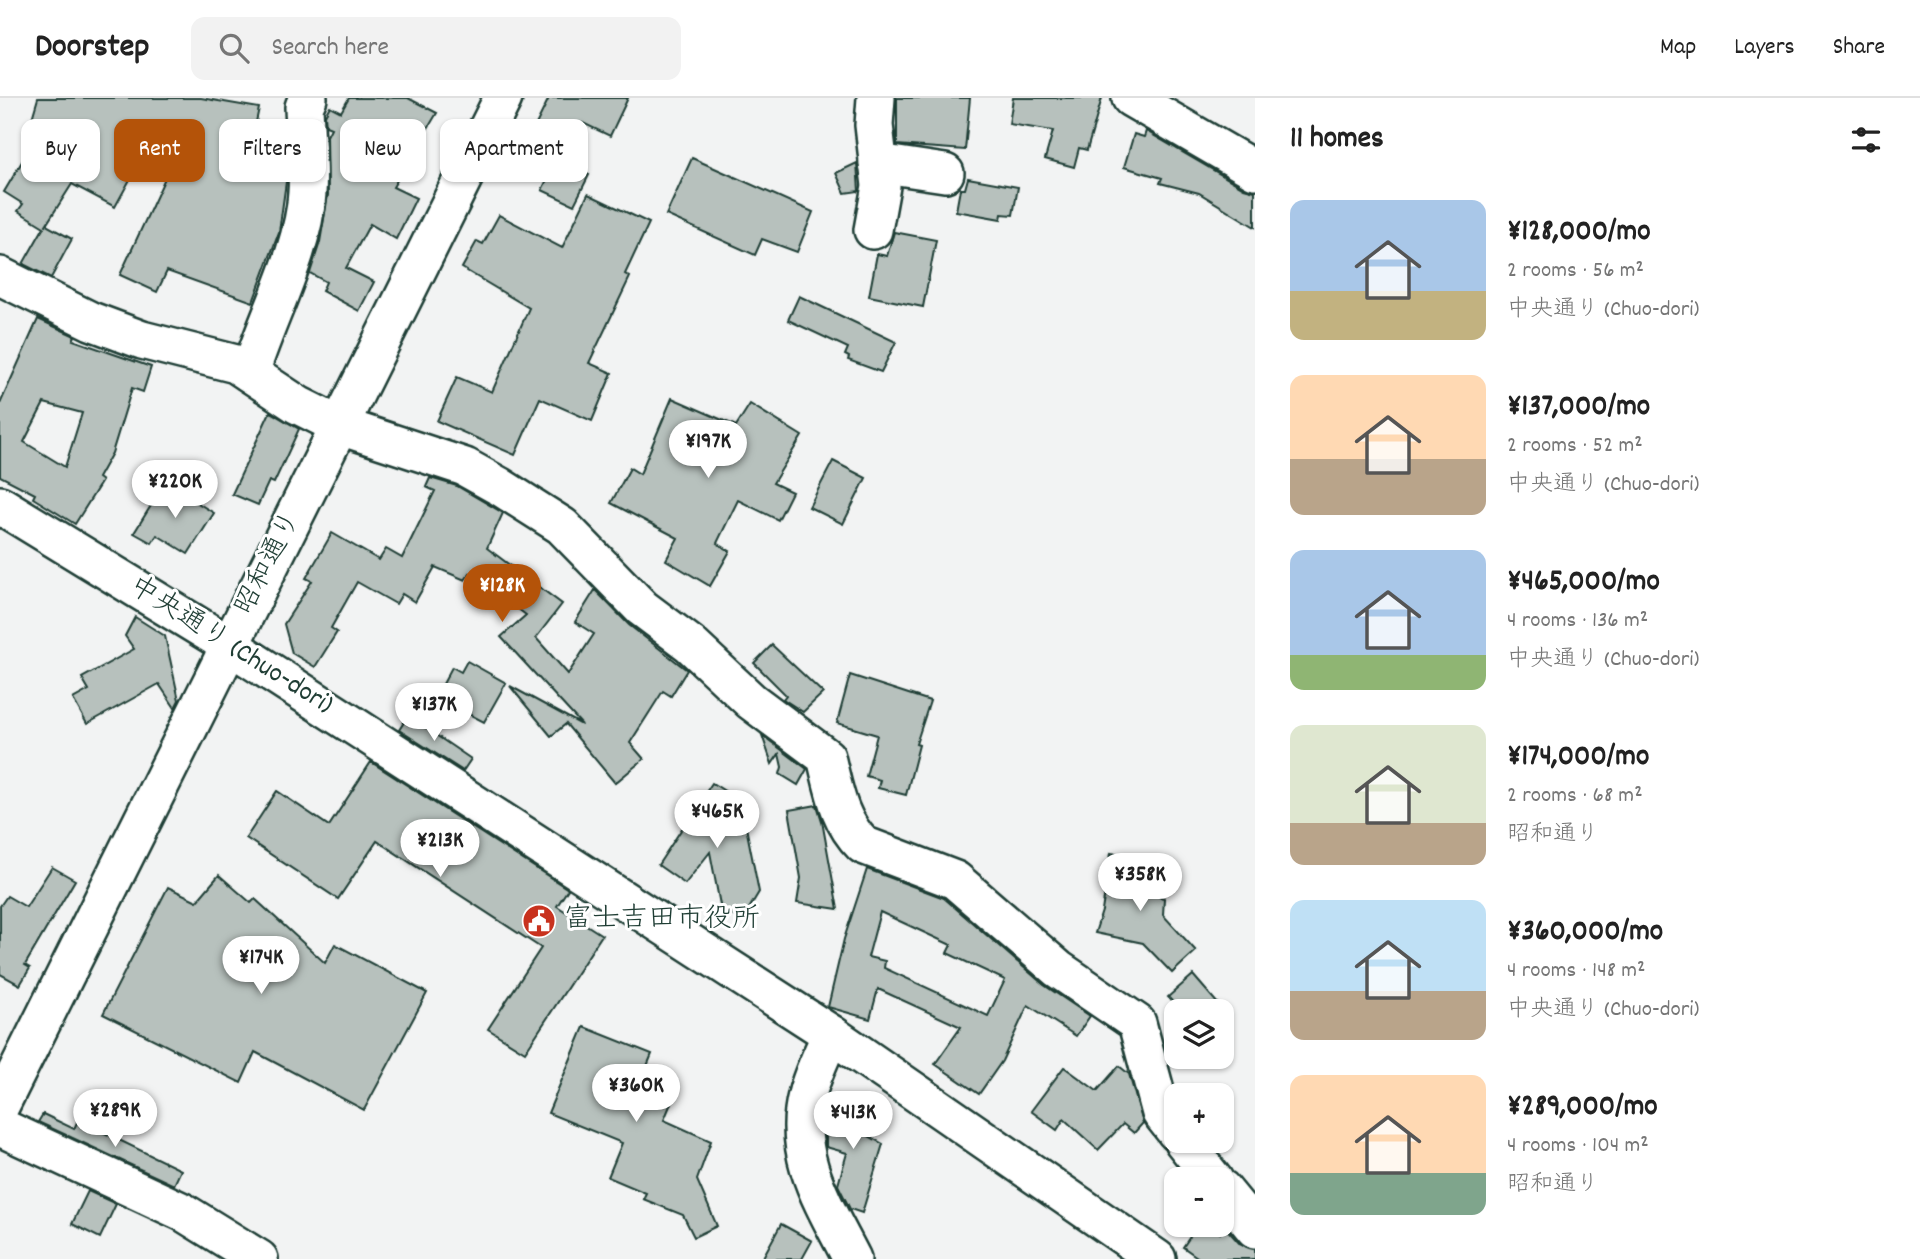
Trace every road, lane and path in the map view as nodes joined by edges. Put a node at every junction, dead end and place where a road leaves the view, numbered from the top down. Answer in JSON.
{"nodes":[{"id":1,"x":307,"y":98,"type":"edge"},
{"id":2,"x":503,"y":98,"type":"edge"},
{"id":3,"x":876,"y":98,"type":"edge"},
{"id":4,"x":1131,"y":98,"type":"edge"},
{"id":5,"x":878,"y":163,"type":"junction"},
{"id":6,"x":1255,"y":170,"type":"edge"},
{"id":7,"x":945,"y":173,"type":"dead end"},
{"id":8,"x":873,"y":230,"type":"dead end"},
{"id":9,"x":0,"y":276,"type":"edge"},
{"id":10,"x":250,"y":373,"type":"junction"},
{"id":11,"x":340,"y":426,"type":"junction"},
{"id":12,"x":0,"y":505,"type":"edge"},
{"id":13,"x":229,"y":645,"type":"junction"},
{"id":14,"x":831,"y":1034,"type":"junction"},
{"id":15,"x":4,"y":1085,"type":"edge"},
{"id":16,"x":1164,"y":1117,"type":"edge"},
{"id":17,"x":0,"y":1127,"type":"edge"},
{"id":18,"x":1193,"y":1153,"type":"edge"},
{"id":19,"x":1204,"y":1167,"type":"edge"},
{"id":20,"x":1234,"y":1204,"type":"edge"},
{"id":21,"x":1255,"y":1229,"type":"edge"},
{"id":22,"x":259,"y":1259,"type":"edge"},
{"id":23,"x":852,"y":1259,"type":"edge"},
{"id":24,"x":1157,"y":1259,"type":"edge"}],
"edges":[{"from":1,"to":10,"type":"street"},
{"from":2,"to":11,"type":"street","name":"昭和通り"},
{"from":3,"to":5,"type":"street"},
{"from":4,"to":6,"type":"street"},
{"from":5,"to":7,"type":"street"},
{"from":5,"to":8,"type":"street"},
{"from":9,"to":10,"type":"street"},
{"from":10,"to":11,"type":"street"},
{"from":11,"to":13,"type":"street","name":"昭和通り"},
{"from":11,"to":16,"type":"street"},
{"from":12,"to":13,"type":"street","name":"中央通り (Chuo-dori)"},
{"from":13,"to":14,"type":"street","name":"中央通り (Chuo-dori)"},
{"from":13,"to":15,"type":"street","name":"昭和通り"},
{"from":14,"to":23,"type":"street"},
{"from":14,"to":24,"type":"street","name":"中央通り (Chuo-dori)"},
{"from":17,"to":22,"type":"street"},
{"from":18,"to":19,"type":"street"},
{"from":20,"to":21,"type":"street"}]}
